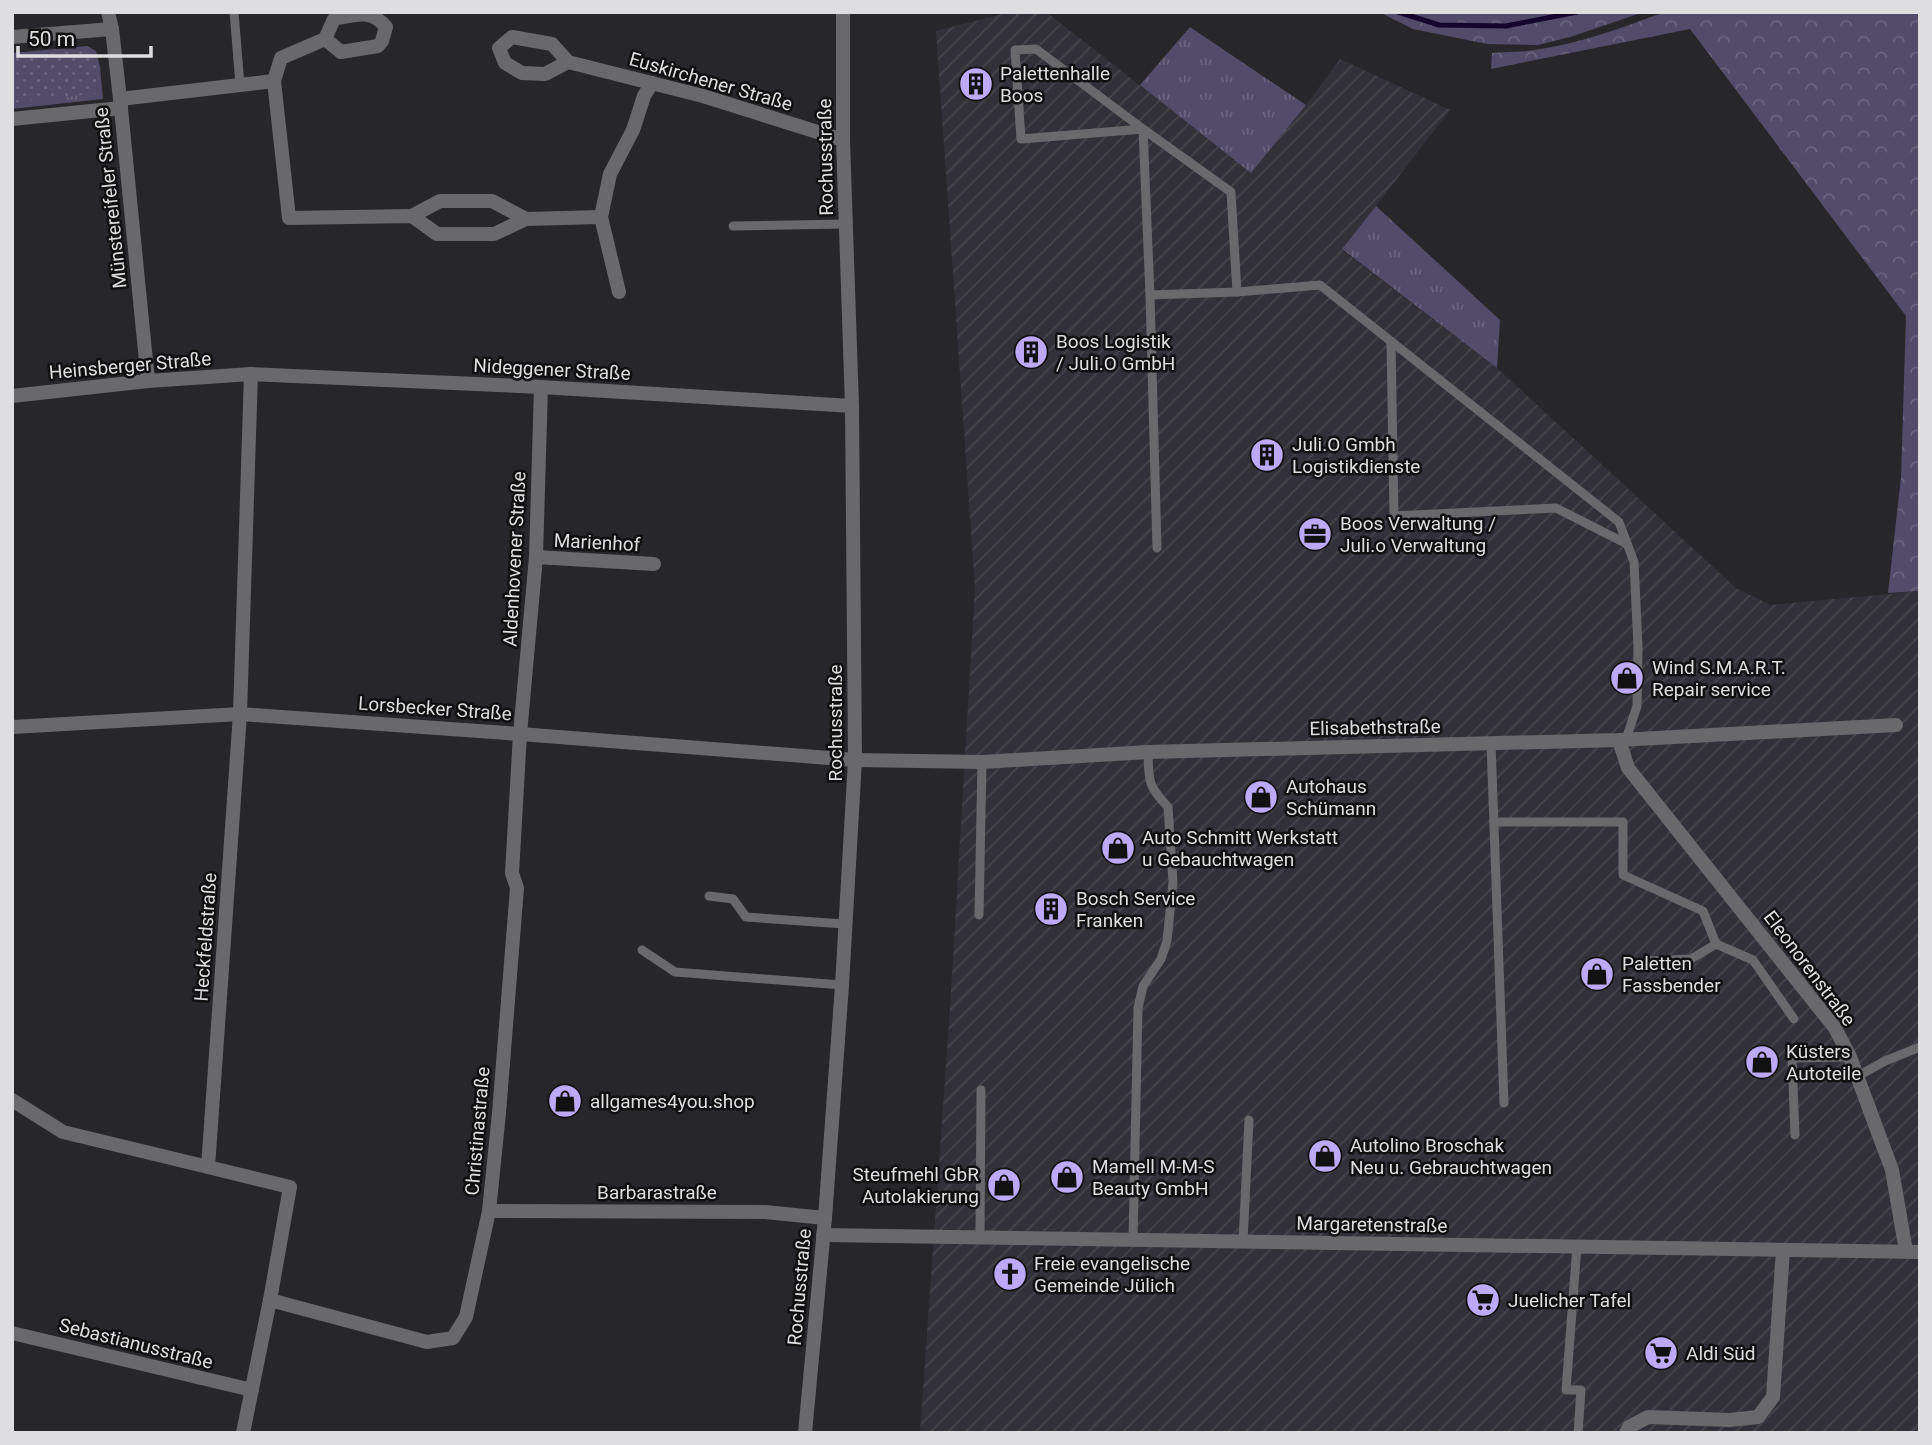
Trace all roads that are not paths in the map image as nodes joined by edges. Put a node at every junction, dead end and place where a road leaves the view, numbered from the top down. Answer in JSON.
{"nodes":[{"id":1,"x":108,"y":12,"type":"edge"},
{"id":2,"x":234,"y":12,"type":"edge"},
{"id":3,"x":843,"y":12,"type":"edge"},
{"id":4,"x":112,"y":29,"type":"junction"},
{"id":5,"x":12,"y":37,"type":"edge"},
{"id":6,"x":325,"y":38,"type":"dead end"},
{"id":7,"x":568,"y":62,"type":"dead end"},
{"id":8,"x":274,"y":81,"type":"junction"},
{"id":9,"x":652,"y":83,"type":"junction"},
{"id":10,"x":240,"y":85,"type":"junction"},
{"id":11,"x":121,"y":104,"type":"junction"},
{"id":12,"x":12,"y":119,"type":"edge"},
{"id":13,"x":1143,"y":129,"type":"junction"},
{"id":14,"x":843,"y":140,"type":"junction"},
{"id":15,"x":412,"y":216,"type":"junction"},
{"id":16,"x":601,"y":217,"type":"junction"},
{"id":17,"x":526,"y":219,"type":"junction"},
{"id":18,"x":845,"y":223,"type":"junction"},
{"id":19,"x":733,"y":226,"type":"dead end"},
{"id":20,"x":619,"y":292,"type":"dead end"},
{"id":21,"x":1237,"y":292,"type":"junction"},
{"id":22,"x":1150,"y":295,"type":"junction"},
{"id":23,"x":1391,"y":342,"type":"junction"},
{"id":24,"x":251,"y":374,"type":"junction"},
{"id":25,"x":148,"y":381,"type":"junction"},
{"id":26,"x":541,"y":387,"type":"junction"},
{"id":27,"x":12,"y":396,"type":"edge"},
{"id":28,"x":852,"y":406,"type":"junction"},
{"id":29,"x":1627,"y":544,"type":"junction"},
{"id":30,"x":1157,"y":548,"type":"dead end"},
{"id":31,"x":536,"y":557,"type":"junction"},
{"id":32,"x":654,"y":564,"type":"dead end"},
{"id":33,"x":240,"y":714,"type":"junction"},
{"id":34,"x":1896,"y":725,"type":"dead end"},
{"id":35,"x":12,"y":727,"type":"edge"},
{"id":36,"x":520,"y":734,"type":"junction"},
{"id":37,"x":1623,"y":740,"type":"junction"},
{"id":38,"x":1492,"y":743,"type":"junction"},
{"id":39,"x":1147,"y":752,"type":"junction"},
{"id":40,"x":855,"y":760,"type":"junction"},
{"id":41,"x":982,"y":762,"type":"junction"},
{"id":42,"x":1494,"y":822,"type":"junction"},
{"id":43,"x":709,"y":896,"type":"dead end"},
{"id":44,"x":979,"y":915,"type":"dead end"},
{"id":45,"x":844,"y":924,"type":"junction"},
{"id":46,"x":1716,"y":944,"type":"junction"},
{"id":47,"x":642,"y":950,"type":"dead end"},
{"id":48,"x":1648,"y":961,"type":"dead end"},
{"id":49,"x":842,"y":985,"type":"junction"},
{"id":50,"x":1794,"y":1018,"type":"dead end"},
{"id":51,"x":1920,"y":1046,"type":"edge"},
{"id":52,"x":1850,"y":1057,"type":"junction"},
{"id":53,"x":1858,"y":1076,"type":"junction"},
{"id":54,"x":981,"y":1090,"type":"dead end"},
{"id":55,"x":12,"y":1100,"type":"edge"},
{"id":56,"x":1504,"y":1103,"type":"dead end"},
{"id":57,"x":1249,"y":1120,"type":"dead end"},
{"id":58,"x":1795,"y":1135,"type":"dead end"},
{"id":59,"x":208,"y":1167,"type":"junction"},
{"id":60,"x":489,"y":1211,"type":"junction"},
{"id":61,"x":825,"y":1218,"type":"junction"},
{"id":62,"x":823,"y":1235,"type":"junction"},
{"id":63,"x":980,"y":1237,"type":"junction"},
{"id":64,"x":1133,"y":1239,"type":"junction"},
{"id":65,"x":1243,"y":1241,"type":"junction"},
{"id":66,"x":1577,"y":1246,"type":"junction"},
{"id":67,"x":1783,"y":1250,"type":"junction"},
{"id":68,"x":1913,"y":1252,"type":"edge"},
{"id":69,"x":270,"y":1300,"type":"junction"},
{"id":70,"x":12,"y":1333,"type":"edge"},
{"id":71,"x":251,"y":1390,"type":"junction"},
{"id":72,"x":243,"y":1433,"type":"edge"},
{"id":73,"x":805,"y":1433,"type":"edge"},
{"id":74,"x":1578,"y":1433,"type":"edge"},
{"id":75,"x":1626,"y":1433,"type":"edge"}],
"edges":[{"from":1,"to":4,"type":"street","name":"Münstereifeler Straße"},
{"from":2,"to":10,"type":"lane"},
{"from":3,"to":14,"type":"street","name":"Rochusstraße"},
{"from":4,"to":5,"type":"street"},
{"from":4,"to":11,"type":"street","name":"Münstereifeler Straße"},
{"from":6,"to":8,"type":"street"},
{"from":7,"to":9,"type":"street","name":"Euskirchener Straße"},
{"from":8,"to":10,"type":"street"},
{"from":8,"to":15,"type":"street"},
{"from":9,"to":14,"type":"street","name":"Euskirchener Straße"},
{"from":9,"to":16,"type":"street"},
{"from":10,"to":11,"type":"street"},
{"from":11,"to":12,"type":"street"},
{"from":11,"to":25,"type":"street","name":"Münstereifeler Straße"},
{"from":13,"to":13,"type":"lane"},
{"from":13,"to":21,"type":"lane"},
{"from":13,"to":22,"type":"lane"},
{"from":14,"to":18,"type":"street","name":"Rochusstraße"},
{"from":15,"to":17,"type":"street"},
{"from":15,"to":17,"type":"street"},
{"from":16,"to":17,"type":"street"},
{"from":16,"to":20,"type":"street"},
{"from":18,"to":19,"type":"lane"},
{"from":18,"to":28,"type":"street","name":"Rochusstraße"},
{"from":21,"to":22,"type":"lane"},
{"from":21,"to":23,"type":"lane"},
{"from":22,"to":30,"type":"lane"},
{"from":23,"to":29,"type":"lane"},
{"from":23,"to":29,"type":"lane"},
{"from":24,"to":25,"type":"street","name":"Heinsberger Straße"},
{"from":24,"to":26,"type":"street","name":"Nideggener Straße"},
{"from":24,"to":33,"type":"street","name":"Heckfeldstraße"},
{"from":25,"to":27,"type":"street","name":"Heinsberger Straße"},
{"from":26,"to":28,"type":"street","name":"Nideggener Straße"},
{"from":26,"to":31,"type":"street","name":"Aldenhovener Straße"},
{"from":28,"to":40,"type":"street","name":"Rochusstraße"},
{"from":29,"to":37,"type":"lane"},
{"from":31,"to":32,"type":"street","name":"Marienhof"},
{"from":31,"to":36,"type":"street","name":"Aldenhovener Straße"},
{"from":33,"to":35,"type":"street","name":"Lorsbecker Straße"},
{"from":33,"to":36,"type":"street","name":"Lorsbecker Straße"},
{"from":33,"to":59,"type":"street","name":"Heckfeldstraße"},
{"from":34,"to":37,"type":"street","name":"Elisabethstraße"},
{"from":36,"to":40,"type":"street","name":"Lorsbecker Straße"},
{"from":36,"to":60,"type":"street","name":"Christinastraße"},
{"from":37,"to":38,"type":"street","name":"Elisabethstraße"},
{"from":37,"to":52,"type":"street","name":"Eleonorenstraße"},
{"from":38,"to":39,"type":"street","name":"Elisabethstraße"},
{"from":38,"to":42,"type":"lane"},
{"from":39,"to":41,"type":"street","name":"Elisabethstraße"},
{"from":39,"to":64,"type":"lane"},
{"from":40,"to":41,"type":"street","name":"Elisabethstraße"},
{"from":40,"to":45,"type":"street","name":"Rochusstraße"},
{"from":41,"to":44,"type":"lane"},
{"from":42,"to":46,"type":"lane"},
{"from":42,"to":56,"type":"lane"},
{"from":43,"to":45,"type":"lane"},
{"from":45,"to":49,"type":"street","name":"Rochusstraße"},
{"from":46,"to":48,"type":"lane"},
{"from":46,"to":50,"type":"lane"},
{"from":47,"to":49,"type":"lane"},
{"from":49,"to":61,"type":"street","name":"Rochusstraße"},
{"from":51,"to":53,"type":"lane"},
{"from":52,"to":53,"type":"street","name":"Eleonorenstraße"},
{"from":52,"to":58,"type":"lane"},
{"from":53,"to":68,"type":"street","name":"Eleonorenstraße"},
{"from":54,"to":63,"type":"lane"},
{"from":55,"to":59,"type":"street"},
{"from":57,"to":65,"type":"lane"},
{"from":59,"to":69,"type":"street"},
{"from":60,"to":61,"type":"street","name":"Barbarastraße"},
{"from":60,"to":69,"type":"street","name":"Christinastraße"},
{"from":61,"to":62,"type":"street","name":"Rochusstraße"},
{"from":62,"to":63,"type":"street","name":"Margaretenstraße"},
{"from":62,"to":73,"type":"street","name":"Rochusstraße"},
{"from":63,"to":64,"type":"street","name":"Margaretenstraße"},
{"from":64,"to":65,"type":"street","name":"Margaretenstraße"},
{"from":65,"to":66,"type":"street","name":"Margaretenstraße"},
{"from":66,"to":67,"type":"street","name":"Margaretenstraße"},
{"from":66,"to":74,"type":"lane"},
{"from":67,"to":68,"type":"street","name":"Margaretenstraße"},
{"from":67,"to":75,"type":"street"},
{"from":69,"to":71,"type":"street"},
{"from":70,"to":71,"type":"street","name":"Sebastianusstraße"},
{"from":71,"to":72,"type":"street"}]}
